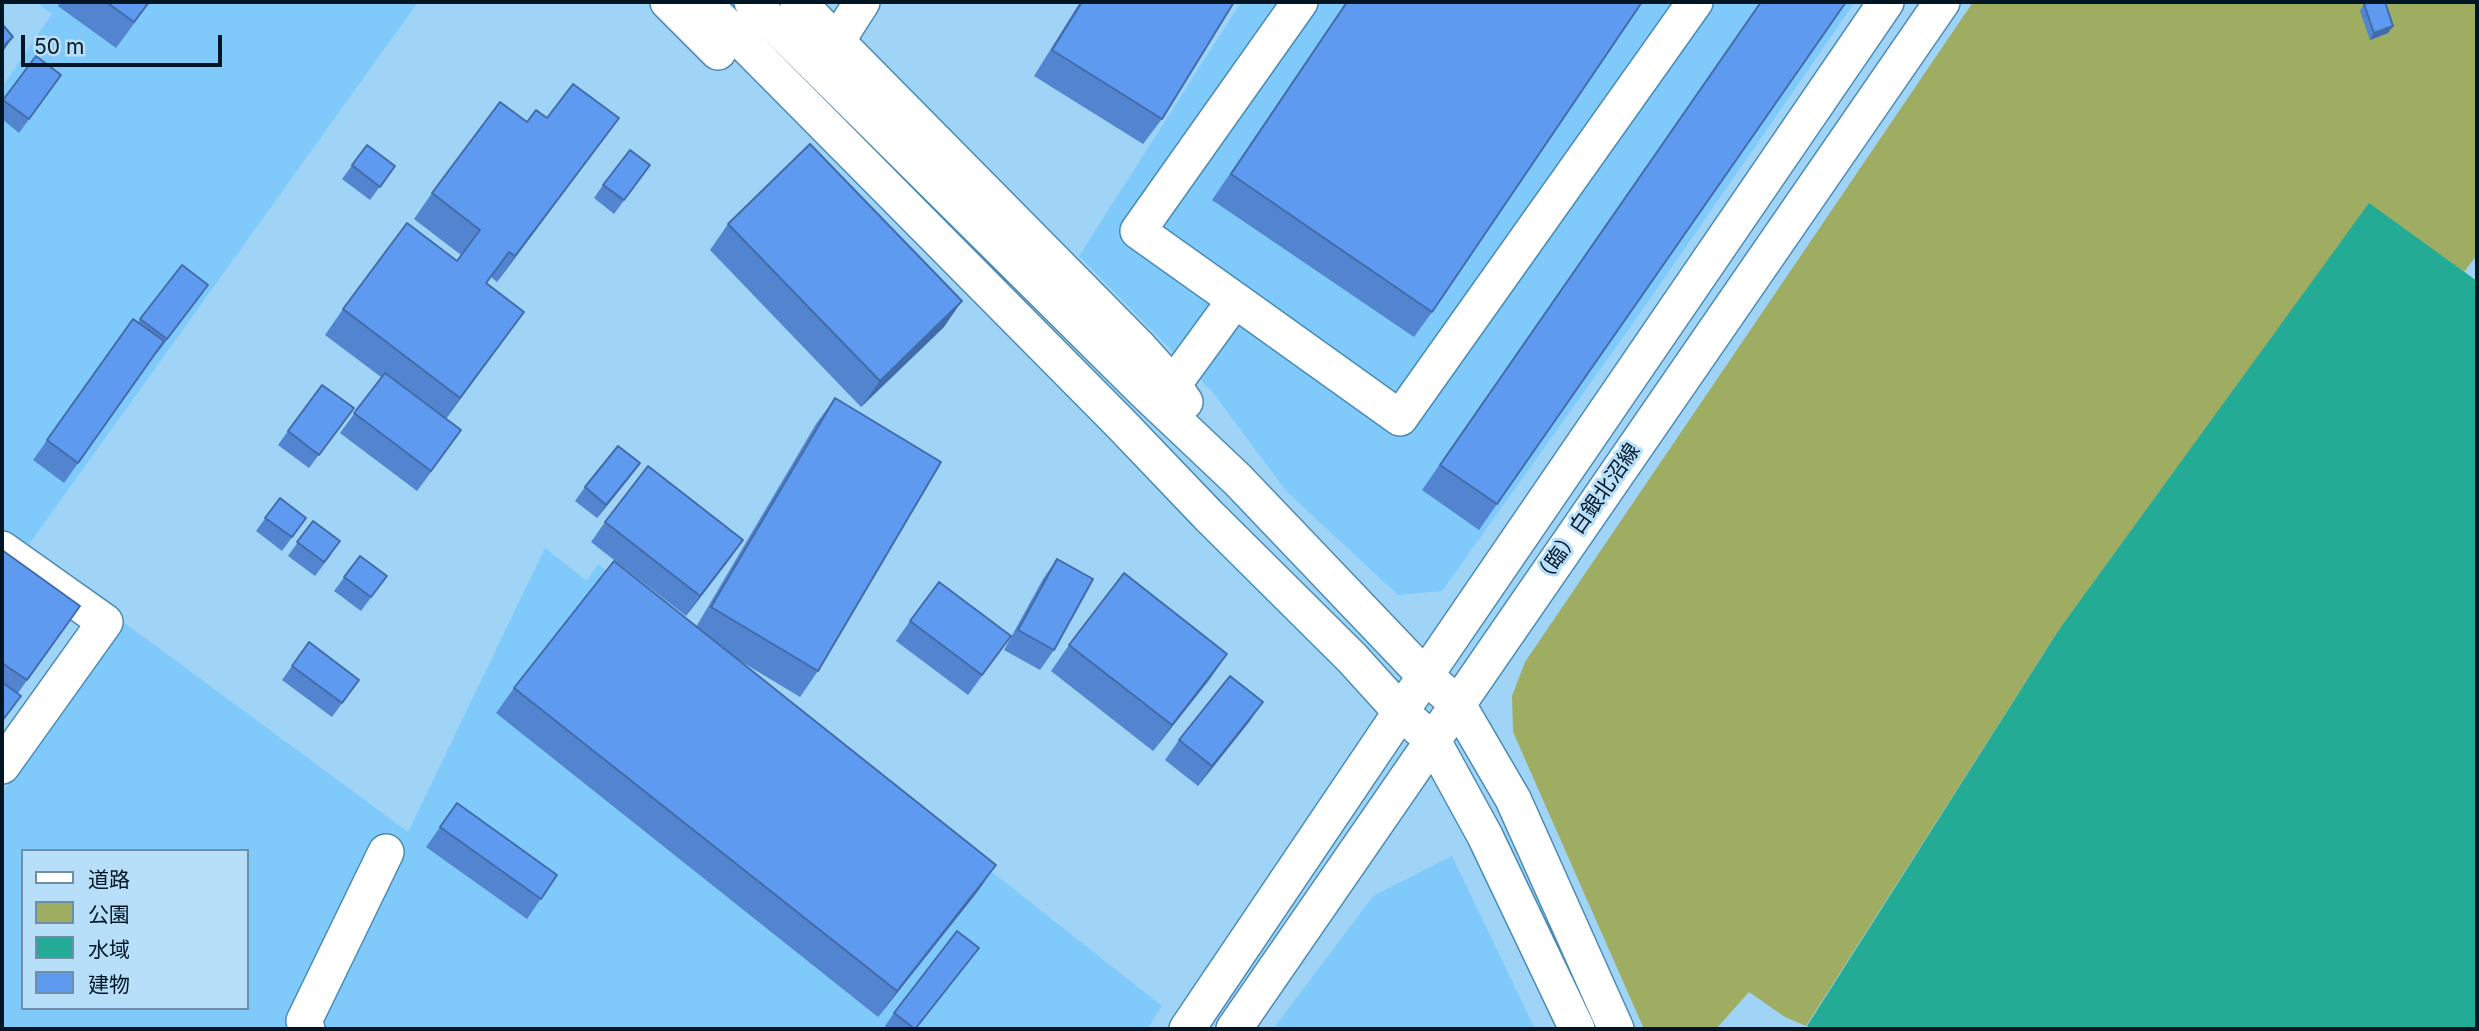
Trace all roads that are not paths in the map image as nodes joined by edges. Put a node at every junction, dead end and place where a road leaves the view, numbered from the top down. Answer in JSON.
{"nodes":[{"id":1,"x":668,"y":2,"type":"edge"},
{"id":2,"x":703,"y":2,"type":"edge"},
{"id":3,"x":752,"y":2,"type":"edge"},
{"id":4,"x":798,"y":2,"type":"edge"},
{"id":5,"x":862,"y":2,"type":"edge"},
{"id":6,"x":1300,"y":2,"type":"edge"},
{"id":7,"x":1695,"y":2,"type":"edge"},
{"id":8,"x":1886,"y":2,"type":"edge"},
{"id":9,"x":1941,"y":2,"type":"edge"},
{"id":10,"x":837,"y":41,"type":"junction"},
{"id":11,"x":1234,"y":300,"type":"junction"},
{"id":12,"x":1159,"y":388,"type":"junction"},
{"id":13,"x":1208,"y":515,"type":"junction"},
{"id":14,"x":2,"y":549,"type":"edge"},
{"id":15,"x":1425,"y":676,"type":"junction"},
{"id":16,"x":1457,"y":703,"type":"junction"},
{"id":17,"x":1401,"y":712,"type":"junction"},
{"id":18,"x":1433,"y":741,"type":"junction"},
{"id":19,"x":2,"y":766,"type":"edge"},
{"id":20,"x":386,"y":852,"type":"dead end"},
{"id":21,"x":307,"y":1029,"type":"edge"},
{"id":22,"x":1187,"y":1029,"type":"edge"},
{"id":23,"x":1234,"y":1029,"type":"edge"},
{"id":24,"x":1577,"y":1029,"type":"edge"},
{"id":25,"x":1616,"y":1029,"type":"edge"}],
"edges":[{"from":1,"to":13,"type":"street"},
{"from":2,"to":13,"type":"street"},
{"from":3,"to":12,"type":"street"},
{"from":4,"to":10,"type":"street"},
{"from":5,"to":10,"type":"street"},
{"from":6,"to":11,"type":"street"},
{"from":7,"to":11,"type":"street"},
{"from":8,"to":15,"type":"street","name":"（臨）白銀北沼線"},
{"from":9,"to":16,"type":"street","name":"（臨）白銀北沼線"},
{"from":10,"to":12,"type":"street"},
{"from":11,"to":12,"type":"street"},
{"from":12,"to":15,"type":"street"},
{"from":13,"to":17,"type":"street"},
{"from":14,"to":19,"type":"street"},
{"from":15,"to":16,"type":"street"},
{"from":15,"to":17,"type":"street","name":"（臨）白銀北沼線"},
{"from":16,"to":18,"type":"street","name":"（臨）白銀北沼線"},
{"from":16,"to":25,"type":"street"},
{"from":17,"to":18,"type":"street"},
{"from":17,"to":22,"type":"street","name":"（臨）白銀北沼線"},
{"from":18,"to":23,"type":"street","name":"（臨）白銀北沼線"},
{"from":18,"to":24,"type":"street"},
{"from":20,"to":21,"type":"street"}]}
